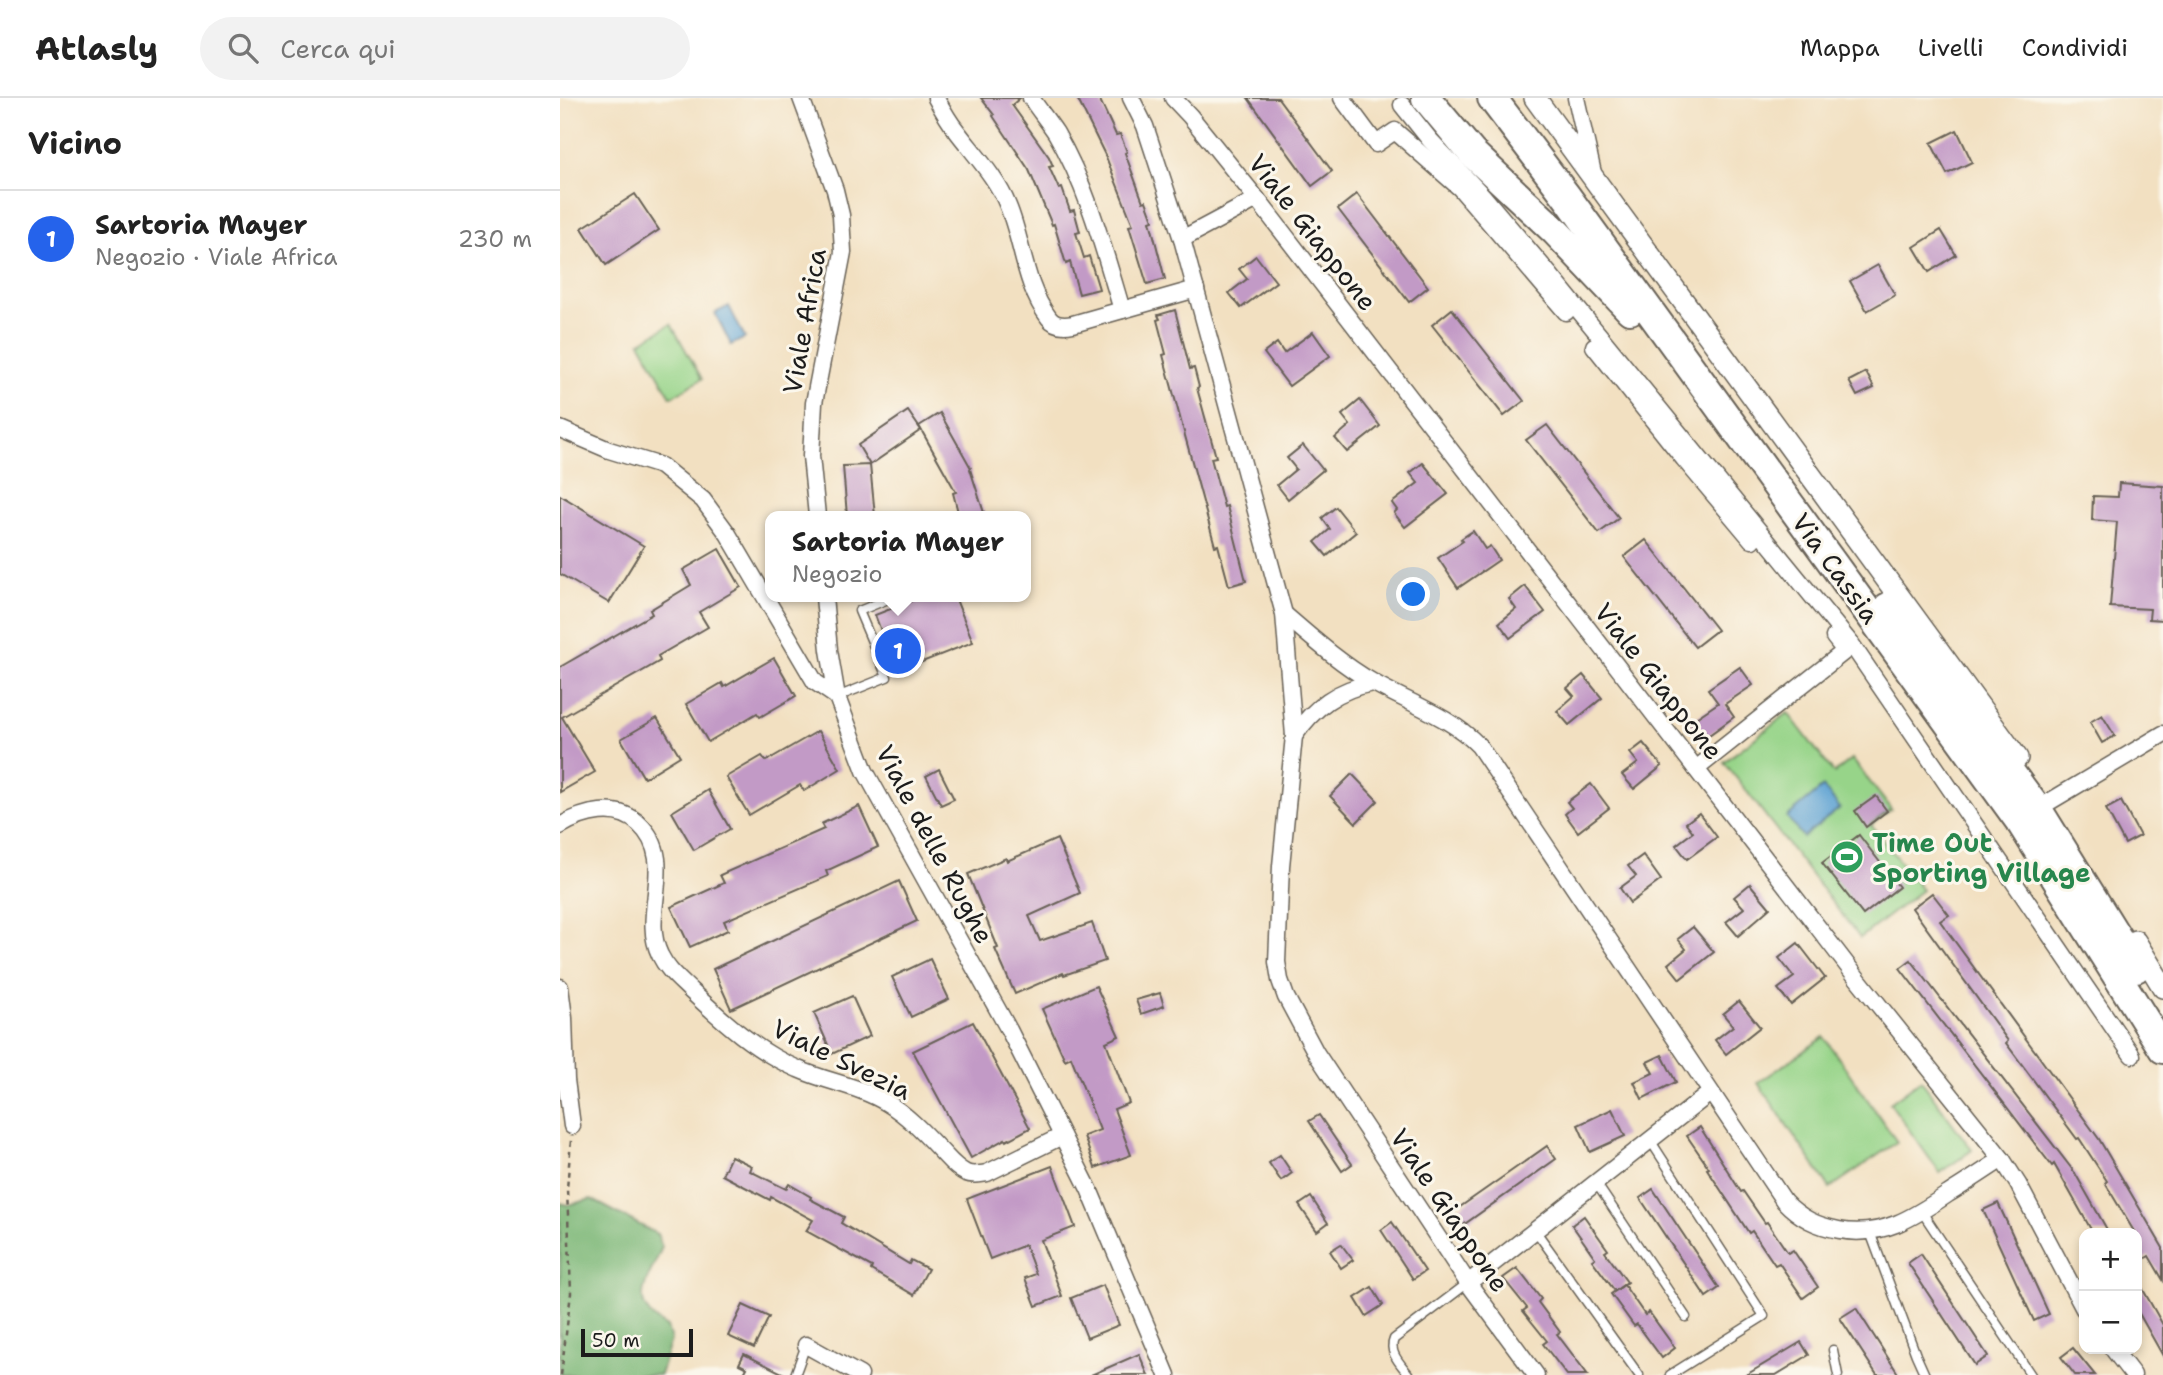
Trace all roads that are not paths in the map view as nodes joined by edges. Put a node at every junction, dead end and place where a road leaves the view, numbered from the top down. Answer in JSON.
{"nodes":[{"id":1,"x":801,"y":98,"type":"edge"},
{"id":2,"x":936,"y":98,"type":"edge"},
{"id":3,"x":1031,"y":98,"type":"edge"},
{"id":4,"x":1131,"y":98,"type":"edge"},
{"id":5,"x":1172,"y":98,"type":"edge"},
{"id":6,"x":1342,"y":98,"type":"edge"},
{"id":7,"x":1492,"y":98,"type":"edge"},
{"id":8,"x":1516,"y":98,"type":"edge"},
{"id":9,"x":1535,"y":98,"type":"edge"},
{"id":10,"x":1576,"y":98,"type":"edge"},
{"id":11,"x":1410,"y":100,"type":"edge"},
{"id":12,"x":1595,"y":178,"type":"junction"},
{"id":13,"x":1257,"y":199,"type":"junction"},
{"id":14,"x":1182,"y":239,"type":"junction"},
{"id":15,"x":1196,"y":289,"type":"junction"},
{"id":16,"x":1122,"y":310,"type":"junction"},
{"id":17,"x":1685,"y":362,"type":"junction"},
{"id":18,"x":560,"y":429,"type":"edge"},
{"id":19,"x":816,"y":511,"type":"edge"},
{"id":20,"x":765,"y":597,"type":"edge"},
{"id":21,"x":768,"y":602,"type":"edge"},
{"id":22,"x":824,"y":602,"type":"edge"},
{"id":23,"x":881,"y":602,"type":"edge"},
{"id":24,"x":1284,"y":614,"type":"junction"},
{"id":25,"x":1373,"y":682,"type":"junction"},
{"id":26,"x":837,"y":697,"type":"junction"},
{"id":27,"x":2163,"y":734,"type":"edge"},
{"id":28,"x":1294,"y":736,"type":"junction"},
{"id":29,"x":1696,"y":769,"type":"junction"},
{"id":30,"x":2049,"y":802,"type":"junction"},
{"id":31,"x":560,"y":826,"type":"edge"},
{"id":32,"x":560,"y":987,"type":"edge"},
{"id":33,"x":2163,"y":987,"type":"edge"},
{"id":34,"x":2163,"y":1012,"type":"edge"},
{"id":35,"x":2163,"y":1049,"type":"edge"},
{"id":36,"x":2132,"y":1055,"type":"dead end"},
{"id":37,"x":563,"y":1078,"type":"edge"},
{"id":38,"x":1710,"y":1093,"type":"junction"},
{"id":39,"x":572,"y":1126,"type":"road end"},
{"id":40,"x":1062,"y":1136,"type":"junction"},
{"id":41,"x":1650,"y":1140,"type":"junction"},
{"id":42,"x":2002,"y":1159,"type":"junction"},
{"id":43,"x":1596,"y":1183,"type":"junction"},
{"id":44,"x":1922,"y":1212,"type":"junction"},
{"id":45,"x":1535,"y":1230,"type":"junction"},
{"id":46,"x":1870,"y":1232,"type":"junction"},
{"id":47,"x":1468,"y":1283,"type":"junction"},
{"id":48,"x":2079,"y":1299,"type":"edge"},
{"id":49,"x":1686,"y":1317,"type":"dead end"},
{"id":50,"x":806,"y":1345,"type":"joint"},
{"id":51,"x":1833,"y":1350,"type":"dead end"},
{"id":52,"x":2116,"y":1354,"type":"edge"},
{"id":53,"x":795,"y":1375,"type":"edge"},
{"id":54,"x":860,"y":1375,"type":"edge"},
{"id":55,"x":1167,"y":1375,"type":"edge"},
{"id":56,"x":1409,"y":1375,"type":"edge"},
{"id":57,"x":1535,"y":1375,"type":"edge"},
{"id":58,"x":1639,"y":1375,"type":"edge"},
{"id":59,"x":1670,"y":1375,"type":"edge"},
{"id":60,"x":1838,"y":1375,"type":"edge"},
{"id":61,"x":1926,"y":1375,"type":"edge"},
{"id":62,"x":2031,"y":1375,"type":"edge"},
{"id":63,"x":2133,"y":1375,"type":"edge"}],
"edges":[{"from":1,"to":19,"type":"street","name":"Viale Africa"},
{"from":2,"to":16,"type":"street"},
{"from":3,"to":16,"type":"street"},
{"from":4,"to":14,"type":"street","name":"Viale Giappone"},
{"from":5,"to":13,"type":"street","name":"Viale Giappone"},
{"from":6,"to":29,"type":"street"},
{"from":7,"to":17,"type":"highway","name":"Via Cassia"},
{"from":8,"to":34,"type":"highway","name":"Via Cassia"},
{"from":9,"to":12,"type":"street"},
{"from":10,"to":12,"type":"street"},
{"from":11,"to":17,"type":"highway"},
{"from":11,"to":36,"type":"street"},
{"from":12,"to":30,"type":"street"},
{"from":13,"to":14,"type":"street"},
{"from":13,"to":29,"type":"street","name":"Viale Giappone"},
{"from":14,"to":15,"type":"street","name":"Viale Giappone"},
{"from":15,"to":16,"type":"street"},
{"from":15,"to":24,"type":"street","name":"Viale Giappone"},
{"from":17,"to":35,"type":"highway","name":"Via Cassia"},
{"from":18,"to":20,"type":"street","name":"Viale delle Rughe"},
{"from":21,"to":26,"type":"street","name":"Viale delle Rughe"},
{"from":22,"to":26,"type":"street"},
{"from":23,"to":26,"type":"lane"},
{"from":24,"to":25,"type":"street"},
{"from":24,"to":28,"type":"street","name":"Viale Giappone"},
{"from":25,"to":28,"type":"street"},
{"from":25,"to":38,"type":"street"},
{"from":26,"to":40,"type":"street","name":"Viale delle Rughe"},
{"from":27,"to":30,"type":"street"},
{"from":28,"to":47,"type":"street","name":"Viale Giappone"},
{"from":29,"to":42,"type":"street","name":"Viale Giappone"},
{"from":30,"to":33,"type":"street"},
{"from":31,"to":40,"type":"street","name":"Viale Svezia"},
{"from":32,"to":37,"type":"street"},
{"from":37,"to":39,"type":"street"},
{"from":38,"to":41,"type":"street"},
{"from":38,"to":46,"type":"street"},
{"from":40,"to":55,"type":"street","name":"Viale delle Rughe"},
{"from":41,"to":43,"type":"street"},
{"from":41,"to":59,"type":"lane"},
{"from":42,"to":44,"type":"street"},
{"from":42,"to":48,"type":"street","name":"Viale Giappone"},
{"from":43,"to":45,"type":"street"},
{"from":43,"to":49,"type":"lane"},
{"from":44,"to":46,"type":"street"},
{"from":44,"to":62,"type":"lane"},
{"from":45,"to":47,"type":"street"},
{"from":45,"to":58,"type":"lane"},
{"from":46,"to":61,"type":"lane"},
{"from":47,"to":56,"type":"lane"},
{"from":47,"to":57,"type":"street","name":"Viale Giappone"},
{"from":50,"to":53,"type":"lane"},
{"from":50,"to":54,"type":"street"},
{"from":51,"to":60,"type":"lane"},
{"from":52,"to":63,"type":"street"}]}
